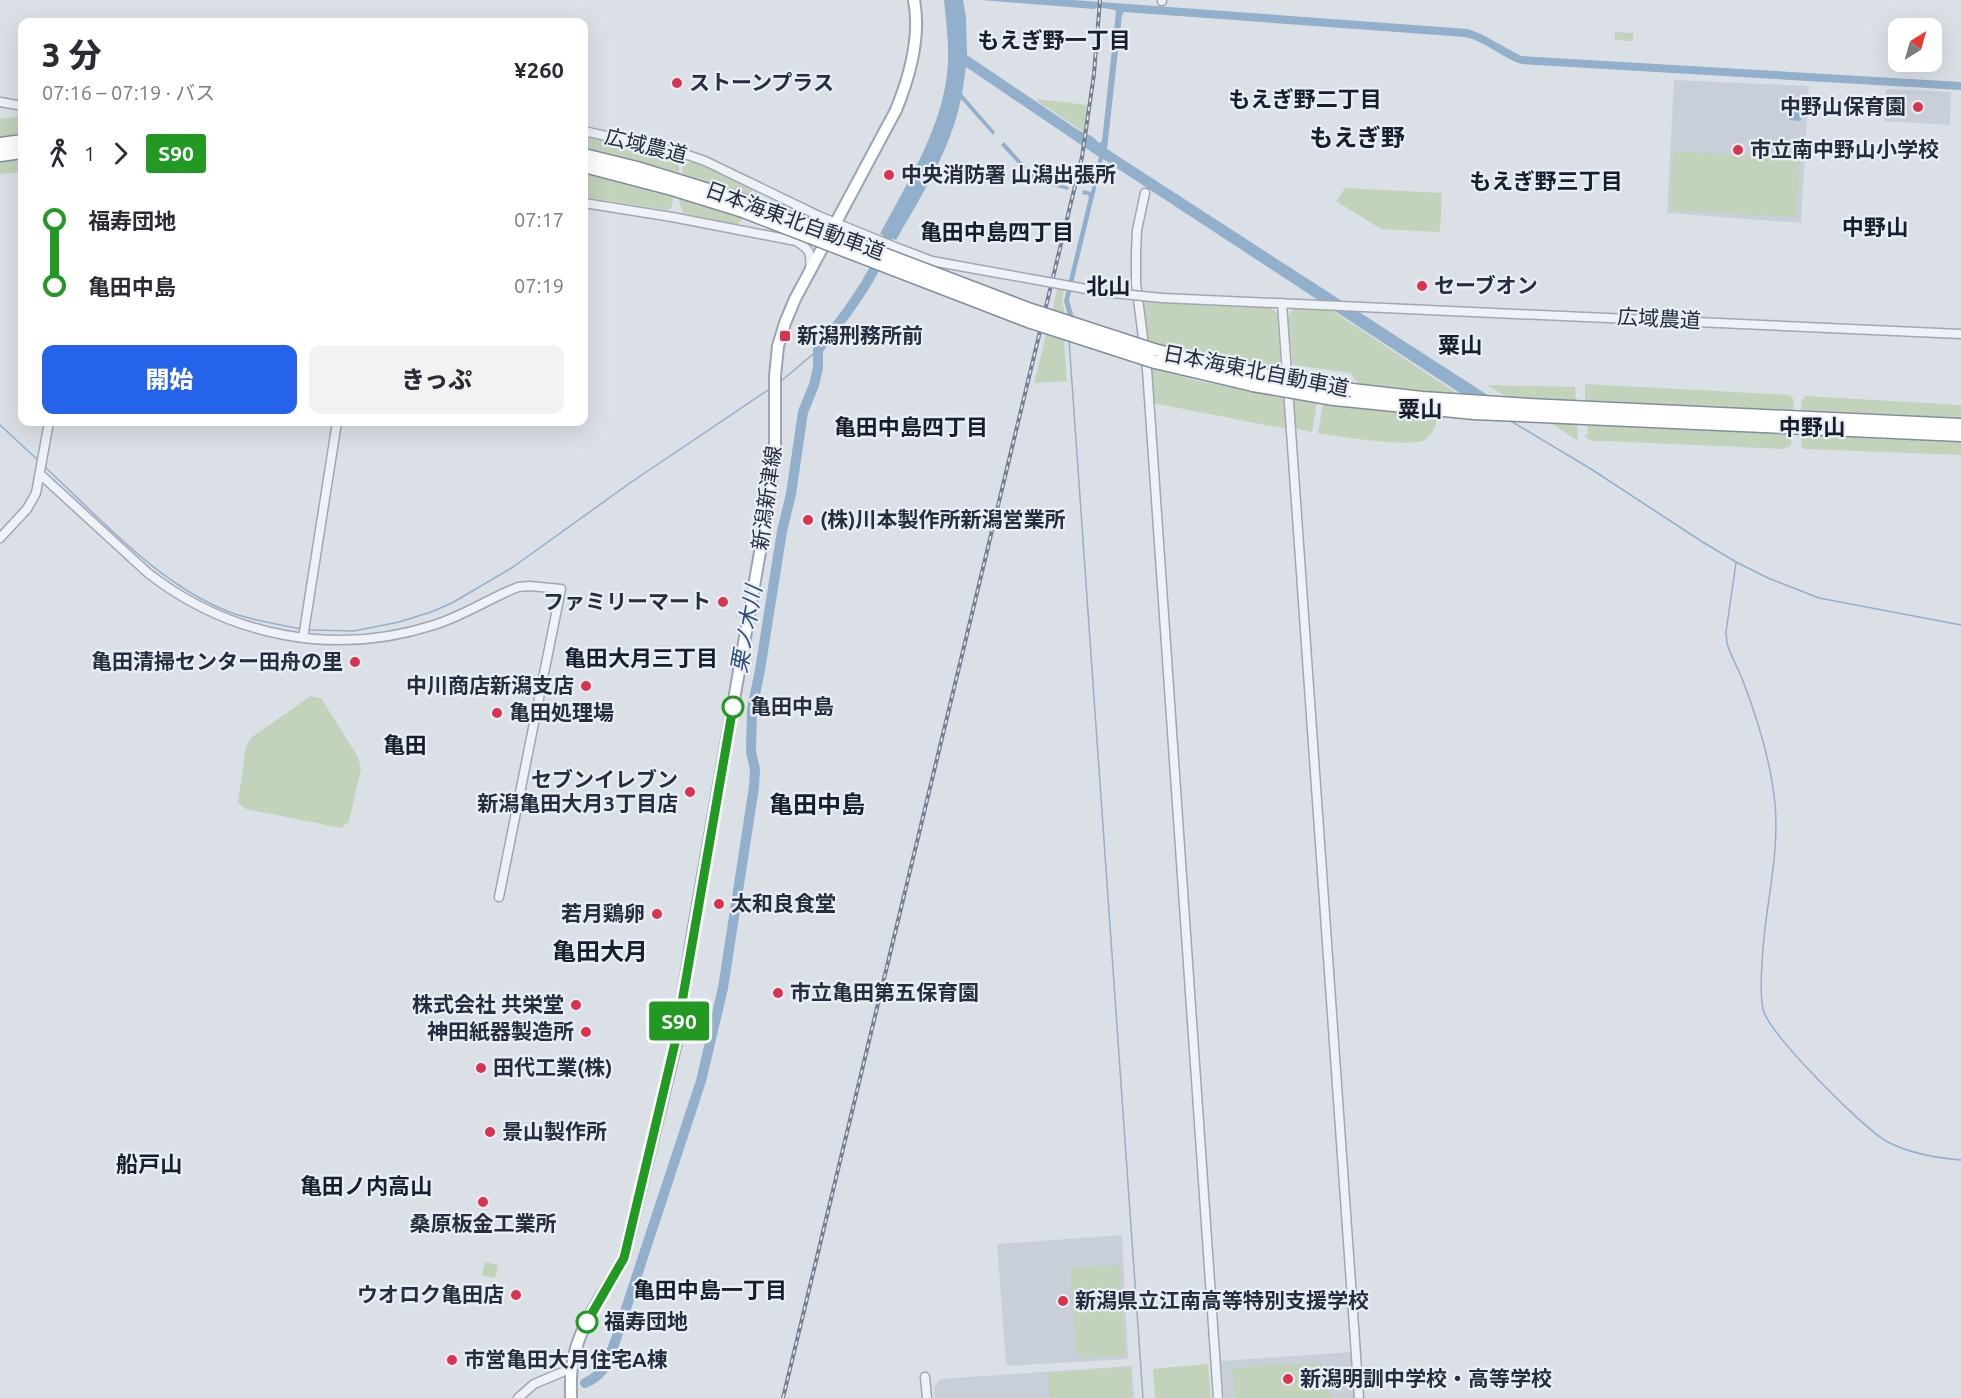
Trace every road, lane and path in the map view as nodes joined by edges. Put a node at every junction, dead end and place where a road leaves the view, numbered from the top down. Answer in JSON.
{"nodes":[{"id":1,"x":914,"y":0,"type":"edge"},
{"id":2,"x":0,"y":102,"type":"edge"},
{"id":3,"x":18,"y":104,"type":"edge"},
{"id":4,"x":588,"y":132,"type":"edge"},
{"id":5,"x":18,"y":142,"type":"edge"},
{"id":6,"x":0,"y":144,"type":"edge"},
{"id":7,"x":18,"y":153,"type":"edge"},
{"id":8,"x":0,"y":155,"type":"edge"},
{"id":9,"x":588,"y":156,"type":"edge"},
{"id":10,"x":588,"y":167,"type":"edge"},
{"id":11,"x":1145,"y":193,"type":"dead end"},
{"id":12,"x":588,"y":204,"type":"edge"},
{"id":13,"x":742,"y":205,"type":"junction"},
{"id":14,"x":836,"y":222,"type":"junction"},
{"id":15,"x":810,"y":270,"type":"junction"},
{"id":16,"x":1282,"y":303,"type":"junction"},
{"id":17,"x":1961,"y":334,"type":"edge"},
{"id":18,"x":1255,"y":380,"type":"junction"},
{"id":19,"x":1425,"y":403,"type":"junction"},
{"id":20,"x":1587,"y":412,"type":"junction"},
{"id":21,"x":1961,"y":425,"type":"edge"},
{"id":22,"x":48,"y":426,"type":"edge"},
{"id":23,"x":336,"y":426,"type":"edge"},
{"id":24,"x":1961,"y":435,"type":"edge"},
{"id":25,"x":41,"y":472,"type":"junction"},
{"id":26,"x":0,"y":538,"type":"edge"},
{"id":27,"x":303,"y":636,"type":"junction"},
{"id":28,"x":499,"y":897,"type":"dead end"},
{"id":29,"x":572,"y":1368,"type":"junction"},
{"id":30,"x":926,"y":1377,"type":"dead end"},
{"id":31,"x":518,"y":1398,"type":"edge"},
{"id":32,"x":571,"y":1398,"type":"edge"},
{"id":33,"x":927,"y":1398,"type":"edge"},
{"id":34,"x":1218,"y":1398,"type":"edge"},
{"id":35,"x":1359,"y":1398,"type":"edge"}],
"edges":[{"from":1,"to":14,"type":"main road","name":"新潟新津線"},
{"from":2,"to":3,"type":"street"},
{"from":4,"to":14,"type":"street","name":"広域農道"},
{"from":5,"to":6,"type":"highway"},
{"from":7,"to":8,"type":"highway"},
{"from":9,"to":13,"type":"highway","name":"日本海東北自動車道"},
{"from":10,"to":13,"type":"highway","name":"日本海東北自動車道"},
{"from":11,"to":34,"type":"street"},
{"from":12,"to":15,"type":"street"},
{"from":13,"to":18,"type":"highway","name":"日本海東北自動車道","bridge":true},
{"from":14,"to":15,"type":"main road","name":"新潟新津線"},
{"from":14,"to":16,"type":"street","name":"広域農道","bridge":true},
{"from":15,"to":29,"type":"main road","name":"新潟新津線"},
{"from":16,"to":17,"type":"street","name":"広域農道"},
{"from":16,"to":35,"type":"street"},
{"from":18,"to":19,"type":"highway","name":"日本海東北自動車道","bridge":true},
{"from":18,"to":19,"type":"highway","name":"日本海東北自動車道","bridge":true},
{"from":19,"to":20,"type":"highway","name":"日本海東北自動車道"},
{"from":20,"to":21,"type":"highway","name":"日本海東北自動車道"},
{"from":20,"to":24,"type":"highway","name":"日本海東北自動車道"},
{"from":22,"to":25,"type":"street"},
{"from":23,"to":27,"type":"street"},
{"from":25,"to":26,"type":"street"},
{"from":25,"to":27,"type":"street"},
{"from":27,"to":28,"type":"street"},
{"from":29,"to":31,"type":"street"},
{"from":29,"to":32,"type":"main road","name":"新潟新津線"},
{"from":30,"to":33,"type":"street"}]}
